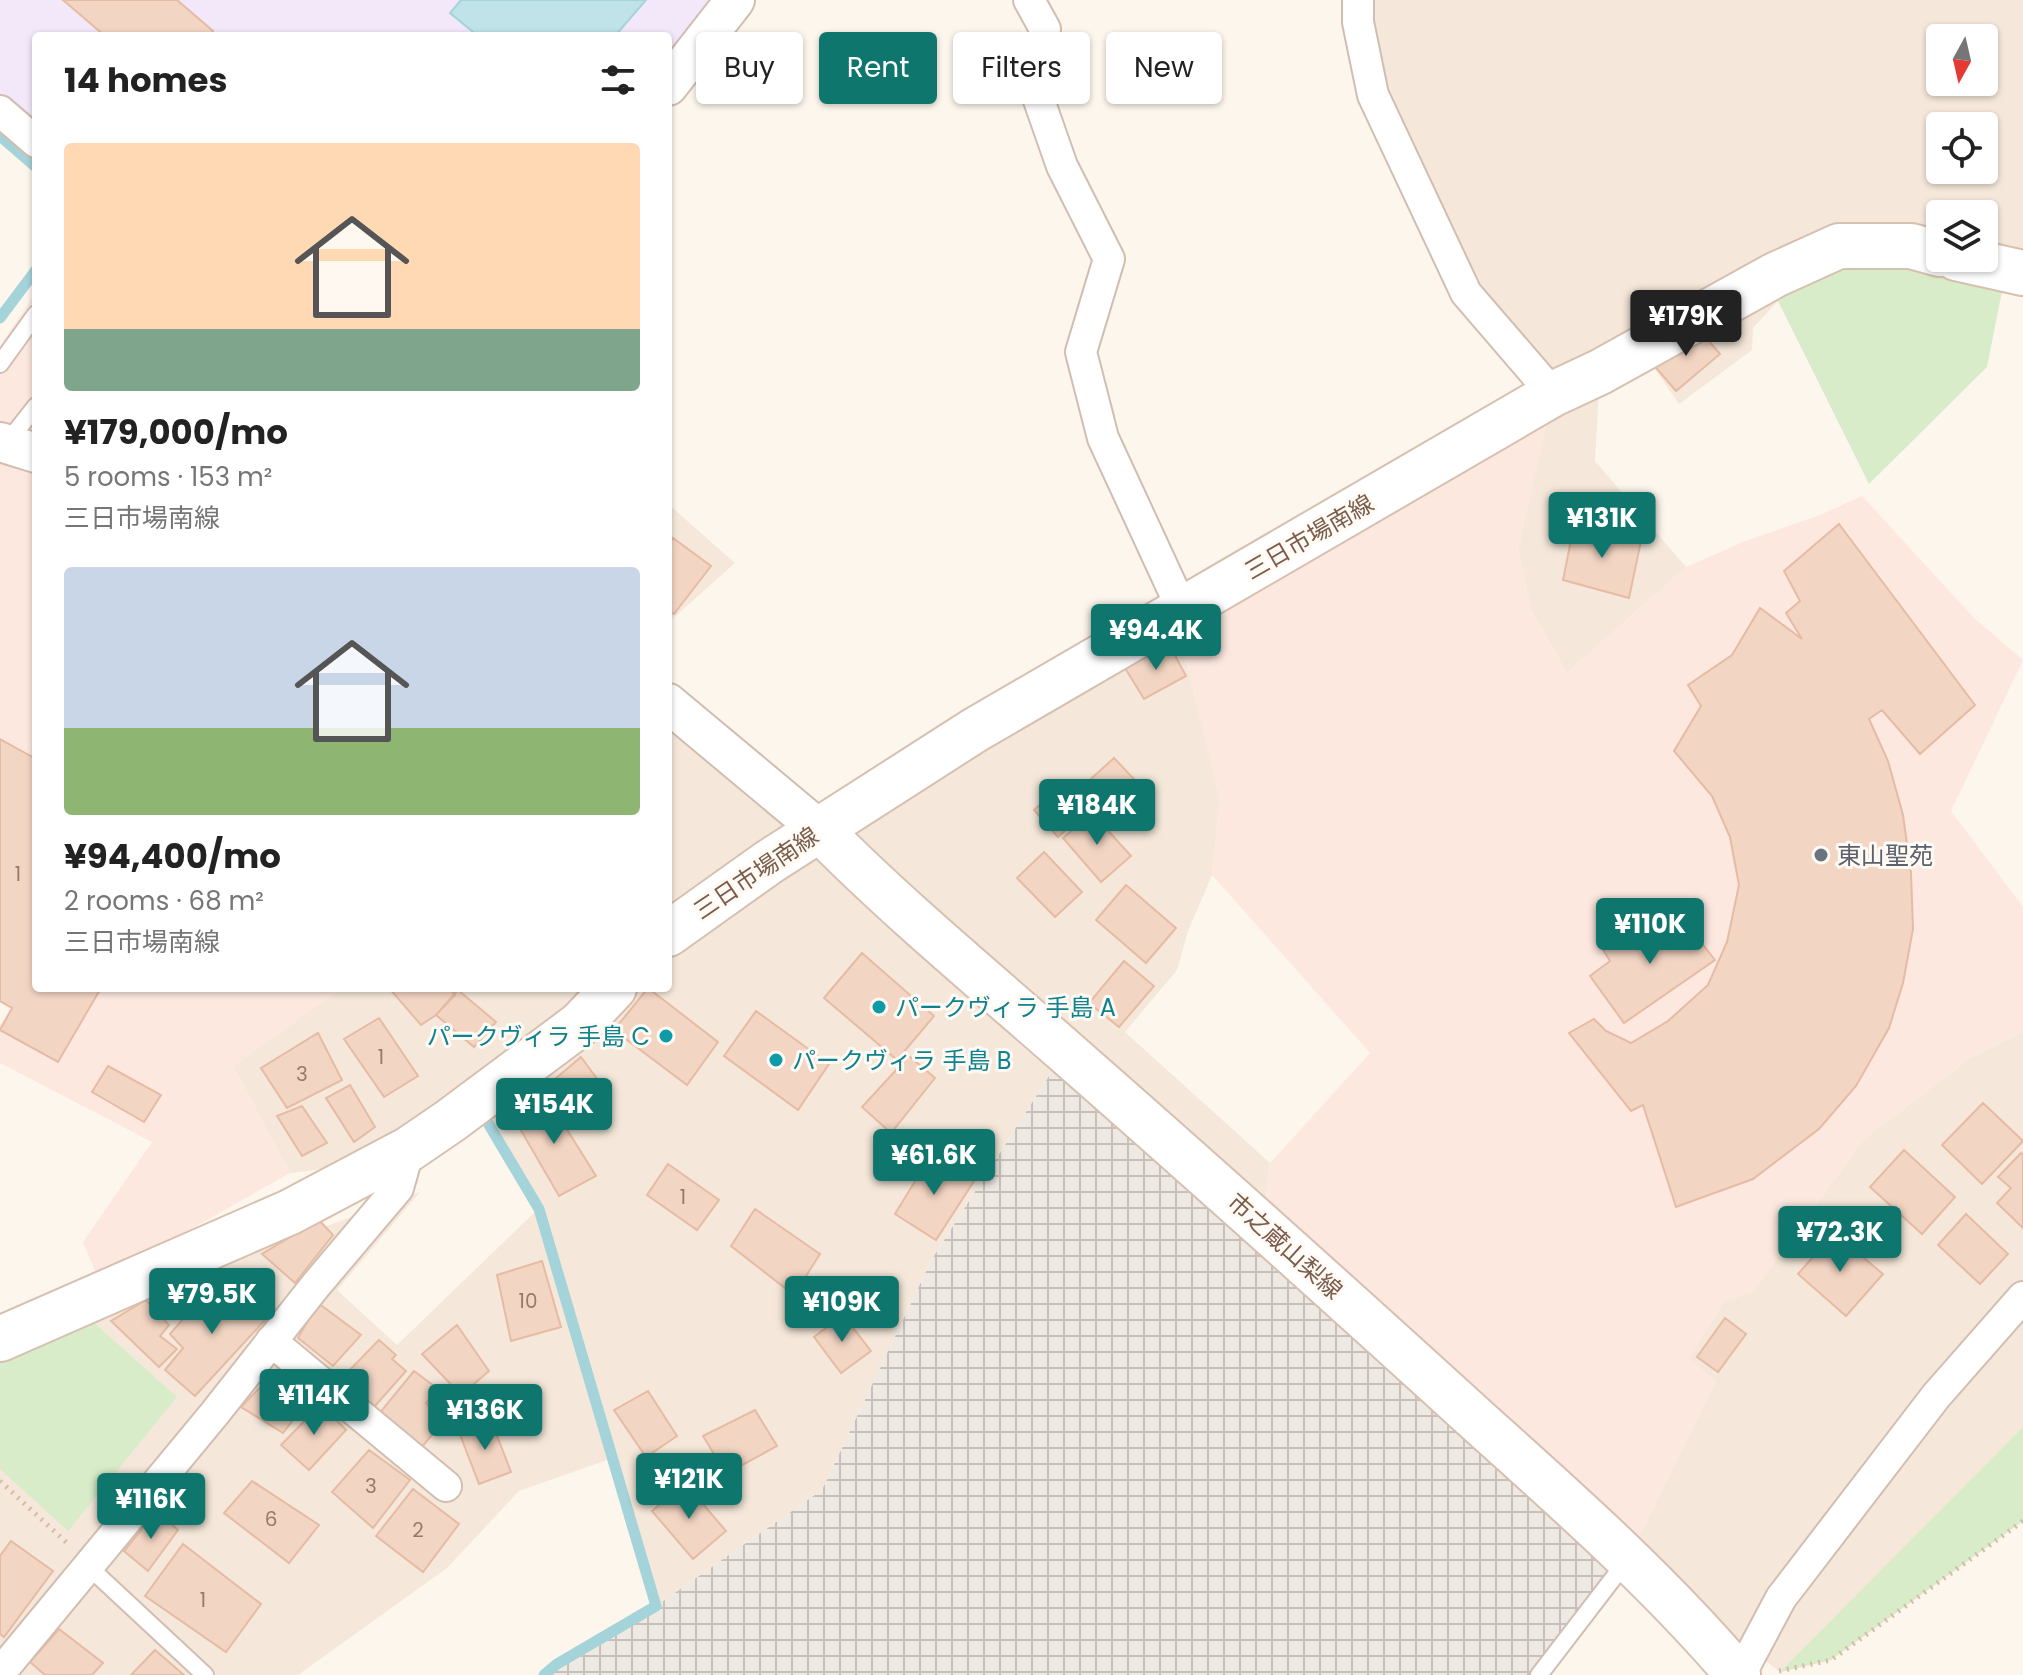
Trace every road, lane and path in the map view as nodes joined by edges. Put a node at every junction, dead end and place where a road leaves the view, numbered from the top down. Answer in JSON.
{"nodes":[{"id":1,"x":735,"y":0,"type":"edge"},
{"id":2,"x":1029,"y":0,"type":"edge"},
{"id":3,"x":1358,"y":0,"type":"edge"},
{"id":4,"x":672,"y":81,"type":"edge"},
{"id":5,"x":0,"y":111,"type":"edge"},
{"id":6,"x":32,"y":139,"type":"edge"},
{"id":7,"x":1926,"y":250,"type":"edge"},
{"id":8,"x":1998,"y":267,"type":"edge"},
{"id":9,"x":2023,"y":273,"type":"edge"},
{"id":10,"x":32,"y":320,"type":"edge"},
{"id":11,"x":0,"y":364,"type":"edge"},
{"id":12,"x":1553,"y":394,"type":"junction"},
{"id":13,"x":32,"y":413,"type":"edge"},
{"id":14,"x":14,"y":446,"type":"edge"},
{"id":15,"x":1183,"y":611,"type":"junction"},
{"id":16,"x":672,"y":706,"type":"edge"},
{"id":17,"x":820,"y":830,"type":"junction"},
{"id":18,"x":672,"y":931,"type":"edge"},
{"id":19,"x":610,"y":992,"type":"edge"},
{"id":20,"x":409,"y":1149,"type":"junction"},
{"id":21,"x":2023,"y":1297,"type":"edge"},
{"id":22,"x":0,"y":1339,"type":"edge"},
{"id":23,"x":271,"y":1341,"type":"junction"},
{"id":24,"x":0,"y":1481,"type":"edge"},
{"id":25,"x":446,"y":1486,"type":"dead end"},
{"id":26,"x":2023,"y":1521,"type":"edge"},
{"id":27,"x":69,"y":1544,"type":"dead end"},
{"id":28,"x":1629,"y":1557,"type":"junction"},
{"id":29,"x":89,"y":1567,"type":"junction"},
{"id":30,"x":1743,"y":1667,"type":"edge"},
{"id":31,"x":0,"y":1673,"type":"edge"},
{"id":32,"x":205,"y":1675,"type":"edge"},
{"id":33,"x":1539,"y":1675,"type":"edge"}],
"edges":[{"from":1,"to":4,"type":"street"},
{"from":2,"to":15,"type":"street"},
{"from":3,"to":12,"type":"street"},
{"from":5,"to":6,"type":"street"},
{"from":7,"to":12,"type":"main road","name":"三日市場南線"},
{"from":8,"to":9,"type":"main road"},
{"from":10,"to":11,"type":"lane"},
{"from":12,"to":15,"type":"main road","name":"三日市場南線"},
{"from":13,"to":14,"type":"lane"},
{"from":15,"to":17,"type":"main road","name":"三日市場南線"},
{"from":16,"to":17,"type":"street"},
{"from":17,"to":18,"type":"main road","name":"三日市場南線"},
{"from":17,"to":28,"type":"main road","name":"市之蔵山梨線"},
{"from":19,"to":20,"type":"main road"},
{"from":20,"to":22,"type":"main road"},
{"from":20,"to":23,"type":"street"},
{"from":21,"to":30,"type":"street"},
{"from":23,"to":25,"type":"street"},
{"from":23,"to":29,"type":"street"},
{"from":24,"to":27,"type":"path"},
{"from":26,"to":30,"type":"path"},
{"from":28,"to":30,"type":"main road","name":"市之蔵山梨線"},
{"from":28,"to":33,"type":"lane"},
{"from":29,"to":31,"type":"street"},
{"from":29,"to":32,"type":"lane"}]}
